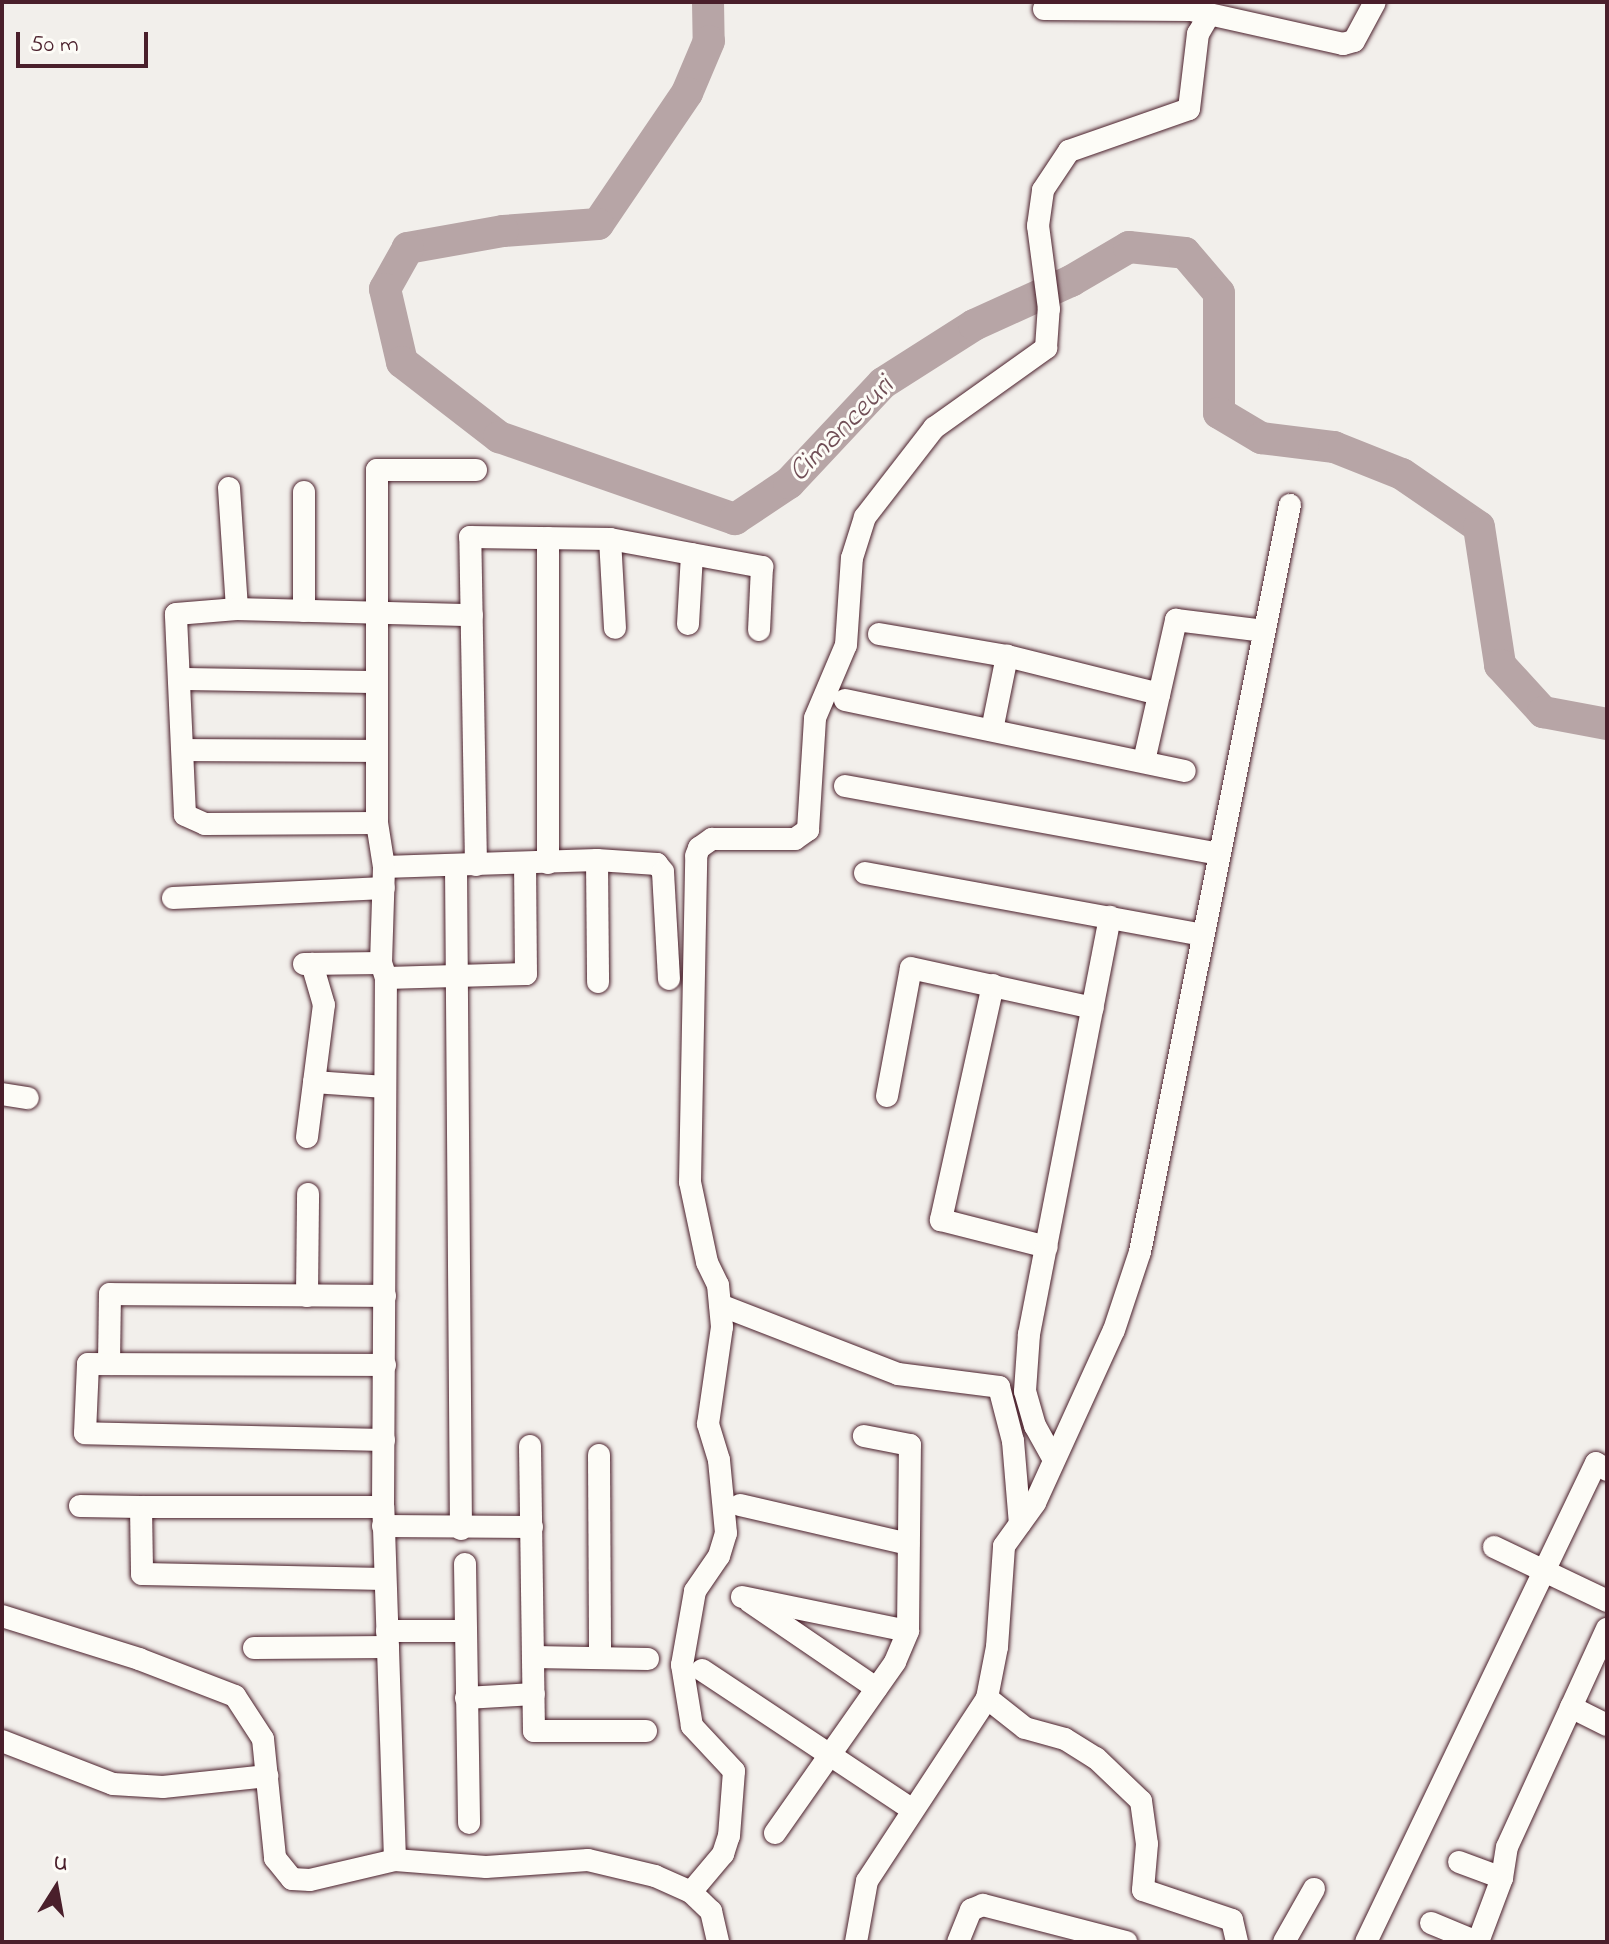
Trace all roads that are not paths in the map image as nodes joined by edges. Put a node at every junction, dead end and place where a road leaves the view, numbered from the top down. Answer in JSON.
{"nodes":[{"id":1,"x":1375,"y":2,"type":"edge"},
{"id":2,"x":1044,"y":9,"type":"dead end"},
{"id":3,"x":1208,"y":17,"type":"junction"},
{"id":4,"x":476,"y":470,"type":"dead end"},
{"id":5,"x":229,"y":488,"type":"dead end"},
{"id":6,"x":304,"y":492,"type":"dead end"},
{"id":7,"x":1290,"y":505,"type":"dead end"},
{"id":8,"x":548,"y":538,"type":"junction"},
{"id":9,"x":610,"y":539,"type":"junction"},
{"id":10,"x":692,"y":554,"type":"junction"},
{"id":11,"x":237,"y":609,"type":"junction"},
{"id":12,"x":304,"y":611,"type":"junction"},
{"id":13,"x":378,"y":614,"type":"junction"},
{"id":14,"x":472,"y":615,"type":"junction"},
{"id":15,"x":688,"y":624,"type":"dead end"},
{"id":16,"x":615,"y":628,"type":"dead end"},
{"id":17,"x":759,"y":630,"type":"dead end"},
{"id":18,"x":1264,"y":631,"type":"junction"},
{"id":19,"x":879,"y":634,"type":"dead end"},
{"id":20,"x":1007,"y":656,"type":"junction"},
{"id":21,"x":181,"y":679,"type":"junction"},
{"id":22,"x":376,"y":682,"type":"junction"},
{"id":23,"x":1159,"y":694,"type":"junction"},
{"id":24,"x":845,"y":700,"type":"dead end"},
{"id":25,"x":992,"y":730,"type":"junction"},
{"id":26,"x":184,"y":750,"type":"junction"},
{"id":27,"x":377,"y":751,"type":"junction"},
{"id":28,"x":1144,"y":761,"type":"junction"},
{"id":29,"x":1185,"y":771,"type":"dead end"},
{"id":30,"x":845,"y":786,"type":"dead end"},
{"id":31,"x":377,"y":823,"type":"junction"},
{"id":32,"x":1219,"y":854,"type":"junction"},
{"id":33,"x":597,"y":860,"type":"junction"},
{"id":34,"x":548,"y":863,"type":"junction"},
{"id":35,"x":525,"y":864,"type":"junction"},
{"id":36,"x":466,"y":865,"type":"junction"},
{"id":37,"x":865,"y":873,"type":"dead end"},
{"id":38,"x":384,"y":878,"type":"junction"},
{"id":39,"x":173,"y":898,"type":"dead end"},
{"id":40,"x":1110,"y":917,"type":"junction"},
{"id":41,"x":1202,"y":935,"type":"junction"},
{"id":42,"x":384,"y":970,"type":"junction"},
{"id":43,"x":458,"y":978,"type":"junction"},
{"id":44,"x":669,"y":979,"type":"dead end"},
{"id":45,"x":598,"y":982,"type":"dead end"},
{"id":46,"x":993,"y":985,"type":"junction"},
{"id":47,"x":1093,"y":1008,"type":"junction"},
{"id":48,"x":314,"y":1082,"type":"junction"},
{"id":49,"x":385,"y":1087,"type":"junction"},
{"id":50,"x":2,"y":1094,"type":"edge"},
{"id":51,"x":887,"y":1096,"type":"dead end"},
{"id":52,"x":28,"y":1098,"type":"dead end"},
{"id":53,"x":307,"y":1137,"type":"dead end"},
{"id":54,"x":308,"y":1194,"type":"dead end"},
{"id":55,"x":1047,"y":1247,"type":"junction"},
{"id":56,"x":307,"y":1296,"type":"junction"},
{"id":57,"x":385,"y":1296,"type":"junction"},
{"id":58,"x":720,"y":1305,"type":"junction"},
{"id":59,"x":109,"y":1364,"type":"junction"},
{"id":60,"x":385,"y":1365,"type":"junction"},
{"id":61,"x":864,"y":1436,"type":"dead end"},
{"id":62,"x":384,"y":1440,"type":"junction"},
{"id":63,"x":530,"y":1446,"type":"dead end"},
{"id":64,"x":599,"y":1455,"type":"dead end"},
{"id":65,"x":1054,"y":1460,"type":"junction"},
{"id":66,"x":1607,"y":1470,"type":"edge"},
{"id":67,"x":740,"y":1505,"type":"dead end"},
{"id":68,"x":80,"y":1506,"type":"dead end"},
{"id":69,"x":141,"y":1507,"type":"junction"},
{"id":70,"x":383,"y":1517,"type":"junction"},
{"id":71,"x":1020,"y":1524,"type":"junction"},
{"id":72,"x":532,"y":1527,"type":"junction"},
{"id":73,"x":461,"y":1529,"type":"junction"},
{"id":74,"x":909,"y":1544,"type":"junction"},
{"id":75,"x":1494,"y":1547,"type":"dead end"},
{"id":76,"x":465,"y":1564,"type":"dead end"},
{"id":77,"x":1544,"y":1571,"type":"junction"},
{"id":78,"x":385,"y":1579,"type":"junction"},
{"id":79,"x":1607,"y":1601,"type":"edge"},
{"id":80,"x":2,"y":1616,"type":"edge"},
{"id":81,"x":465,"y":1631,"type":"junction"},
{"id":82,"x":908,"y":1631,"type":"junction"},
{"id":83,"x":1605,"y":1637,"type":"edge"},
{"id":84,"x":387,"y":1639,"type":"junction"},
{"id":85,"x":254,"y":1648,"type":"dead end"},
{"id":86,"x":533,"y":1657,"type":"junction"},
{"id":87,"x":600,"y":1658,"type":"junction"},
{"id":88,"x":648,"y":1659,"type":"dead end"},
{"id":89,"x":702,"y":1670,"type":"dead end"},
{"id":90,"x":876,"y":1688,"type":"junction"},
{"id":91,"x":534,"y":1694,"type":"junction"},
{"id":92,"x":466,"y":1698,"type":"junction"},
{"id":93,"x":987,"y":1698,"type":"junction"},
{"id":94,"x":1571,"y":1707,"type":"junction"},
{"id":95,"x":1607,"y":1725,"type":"edge"},
{"id":96,"x":646,"y":1731,"type":"dead end"},
{"id":97,"x":2,"y":1741,"type":"edge"},
{"id":98,"x":829,"y":1754,"type":"junction"},
{"id":99,"x":267,"y":1776,"type":"junction"},
{"id":100,"x":911,"y":1809,"type":"junction"},
{"id":101,"x":469,"y":1823,"type":"dead end"},
{"id":102,"x":775,"y":1833,"type":"dead end"},
{"id":103,"x":395,"y":1860,"type":"junction"},
{"id":104,"x":1459,"y":1862,"type":"dead end"},
{"id":105,"x":1502,"y":1878,"type":"junction"},
{"id":106,"x":1314,"y":1889,"type":"dead end"},
{"id":107,"x":691,"y":1892,"type":"junction"},
{"id":108,"x":1431,"y":1923,"type":"dead end"},
{"id":109,"x":718,"y":1942,"type":"edge"},
{"id":110,"x":856,"y":1942,"type":"edge"},
{"id":111,"x":958,"y":1942,"type":"edge"},
{"id":112,"x":1126,"y":1942,"type":"edge"},
{"id":113,"x":1237,"y":1942,"type":"edge"},
{"id":114,"x":1284,"y":1942,"type":"edge"},
{"id":115,"x":1366,"y":1942,"type":"edge"},
{"id":116,"x":1478,"y":1942,"type":"edge"}],
"edges":[{"from":1,"to":3,"type":"street"},
{"from":2,"to":3,"type":"street"},
{"from":3,"to":58,"type":"street"},
{"from":4,"to":13,"type":"street"},
{"from":5,"to":11,"type":"street"},
{"from":6,"to":12,"type":"street"},
{"from":7,"to":18,"type":"street"},
{"from":8,"to":9,"type":"street"},
{"from":8,"to":14,"type":"street"},
{"from":8,"to":34,"type":"street"},
{"from":9,"to":10,"type":"street"},
{"from":9,"to":16,"type":"street"},
{"from":10,"to":15,"type":"street"},
{"from":10,"to":17,"type":"street"},
{"from":11,"to":12,"type":"street"},
{"from":11,"to":21,"type":"street"},
{"from":12,"to":13,"type":"street"},
{"from":13,"to":14,"type":"street"},
{"from":13,"to":22,"type":"street"},
{"from":14,"to":36,"type":"street"},
{"from":18,"to":23,"type":"street"},
{"from":18,"to":32,"type":"street"},
{"from":19,"to":20,"type":"street"},
{"from":20,"to":23,"type":"street"},
{"from":20,"to":25,"type":"street"},
{"from":21,"to":22,"type":"street"},
{"from":21,"to":26,"type":"street"},
{"from":22,"to":27,"type":"street"},
{"from":23,"to":28,"type":"street"},
{"from":24,"to":25,"type":"street"},
{"from":25,"to":28,"type":"street"},
{"from":26,"to":27,"type":"street"},
{"from":26,"to":31,"type":"street"},
{"from":27,"to":31,"type":"street"},
{"from":28,"to":29,"type":"street"},
{"from":30,"to":32,"type":"street"},
{"from":31,"to":38,"type":"street"},
{"from":32,"to":41,"type":"street"},
{"from":33,"to":34,"type":"street"},
{"from":33,"to":44,"type":"street"},
{"from":33,"to":45,"type":"street"},
{"from":34,"to":35,"type":"street"},
{"from":35,"to":36,"type":"street"},
{"from":35,"to":43,"type":"street"},
{"from":36,"to":38,"type":"street"},
{"from":36,"to":43,"type":"street"},
{"from":37,"to":40,"type":"street"},
{"from":38,"to":39,"type":"street"},
{"from":38,"to":42,"type":"street"},
{"from":40,"to":41,"type":"street"},
{"from":40,"to":47,"type":"street"},
{"from":41,"to":65,"type":"street"},
{"from":42,"to":43,"type":"street"},
{"from":42,"to":48,"type":"street"},
{"from":42,"to":49,"type":"street"},
{"from":43,"to":73,"type":"street"},
{"from":46,"to":47,"type":"street"},
{"from":46,"to":51,"type":"street"},
{"from":46,"to":55,"type":"street"},
{"from":47,"to":55,"type":"street"},
{"from":48,"to":49,"type":"street"},
{"from":48,"to":53,"type":"street"},
{"from":49,"to":57,"type":"street"},
{"from":50,"to":52,"type":"street"},
{"from":54,"to":56,"type":"street"},
{"from":55,"to":65,"type":"street"},
{"from":56,"to":57,"type":"street"},
{"from":56,"to":59,"type":"street"},
{"from":57,"to":60,"type":"street"},
{"from":58,"to":71,"type":"street"},
{"from":58,"to":107,"type":"street"},
{"from":59,"to":60,"type":"street"},
{"from":59,"to":62,"type":"street"},
{"from":60,"to":62,"type":"street"},
{"from":61,"to":74,"type":"street"},
{"from":62,"to":70,"type":"street"},
{"from":63,"to":72,"type":"street"},
{"from":64,"to":87,"type":"street"},
{"from":65,"to":71,"type":"street"},
{"from":66,"to":77,"type":"street"},
{"from":67,"to":74,"type":"street"},
{"from":68,"to":69,"type":"street"},
{"from":69,"to":70,"type":"street"},
{"from":69,"to":78,"type":"street"},
{"from":70,"to":73,"type":"street"},
{"from":70,"to":78,"type":"street"},
{"from":71,"to":93,"type":"street"},
{"from":72,"to":73,"type":"street"},
{"from":72,"to":86,"type":"street"},
{"from":74,"to":82,"type":"street"},
{"from":75,"to":77,"type":"street"},
{"from":76,"to":81,"type":"street"},
{"from":77,"to":79,"type":"street"},
{"from":77,"to":115,"type":"street"},
{"from":78,"to":84,"type":"street"},
{"from":80,"to":99,"type":"street"},
{"from":81,"to":84,"type":"street"},
{"from":81,"to":92,"type":"street"},
{"from":82,"to":90,"type":"street"},
{"from":82,"to":90,"type":"street"},
{"from":83,"to":94,"type":"street"},
{"from":84,"to":85,"type":"street"},
{"from":84,"to":103,"type":"street"},
{"from":86,"to":87,"type":"street"},
{"from":86,"to":91,"type":"street"},
{"from":87,"to":88,"type":"street"},
{"from":89,"to":98,"type":"street"},
{"from":90,"to":98,"type":"street"},
{"from":91,"to":92,"type":"street"},
{"from":91,"to":96,"type":"street"},
{"from":92,"to":101,"type":"street"},
{"from":93,"to":100,"type":"street"},
{"from":93,"to":113,"type":"street"},
{"from":94,"to":95,"type":"street"},
{"from":94,"to":105,"type":"street"},
{"from":97,"to":99,"type":"street"},
{"from":98,"to":100,"type":"street"},
{"from":98,"to":102,"type":"street"},
{"from":99,"to":103,"type":"street"},
{"from":100,"to":110,"type":"street"},
{"from":103,"to":107,"type":"street"},
{"from":104,"to":105,"type":"street"},
{"from":105,"to":116,"type":"street"},
{"from":106,"to":114,"type":"street"},
{"from":107,"to":109,"type":"street"},
{"from":108,"to":116,"type":"street"},
{"from":111,"to":112,"type":"street"}]}
